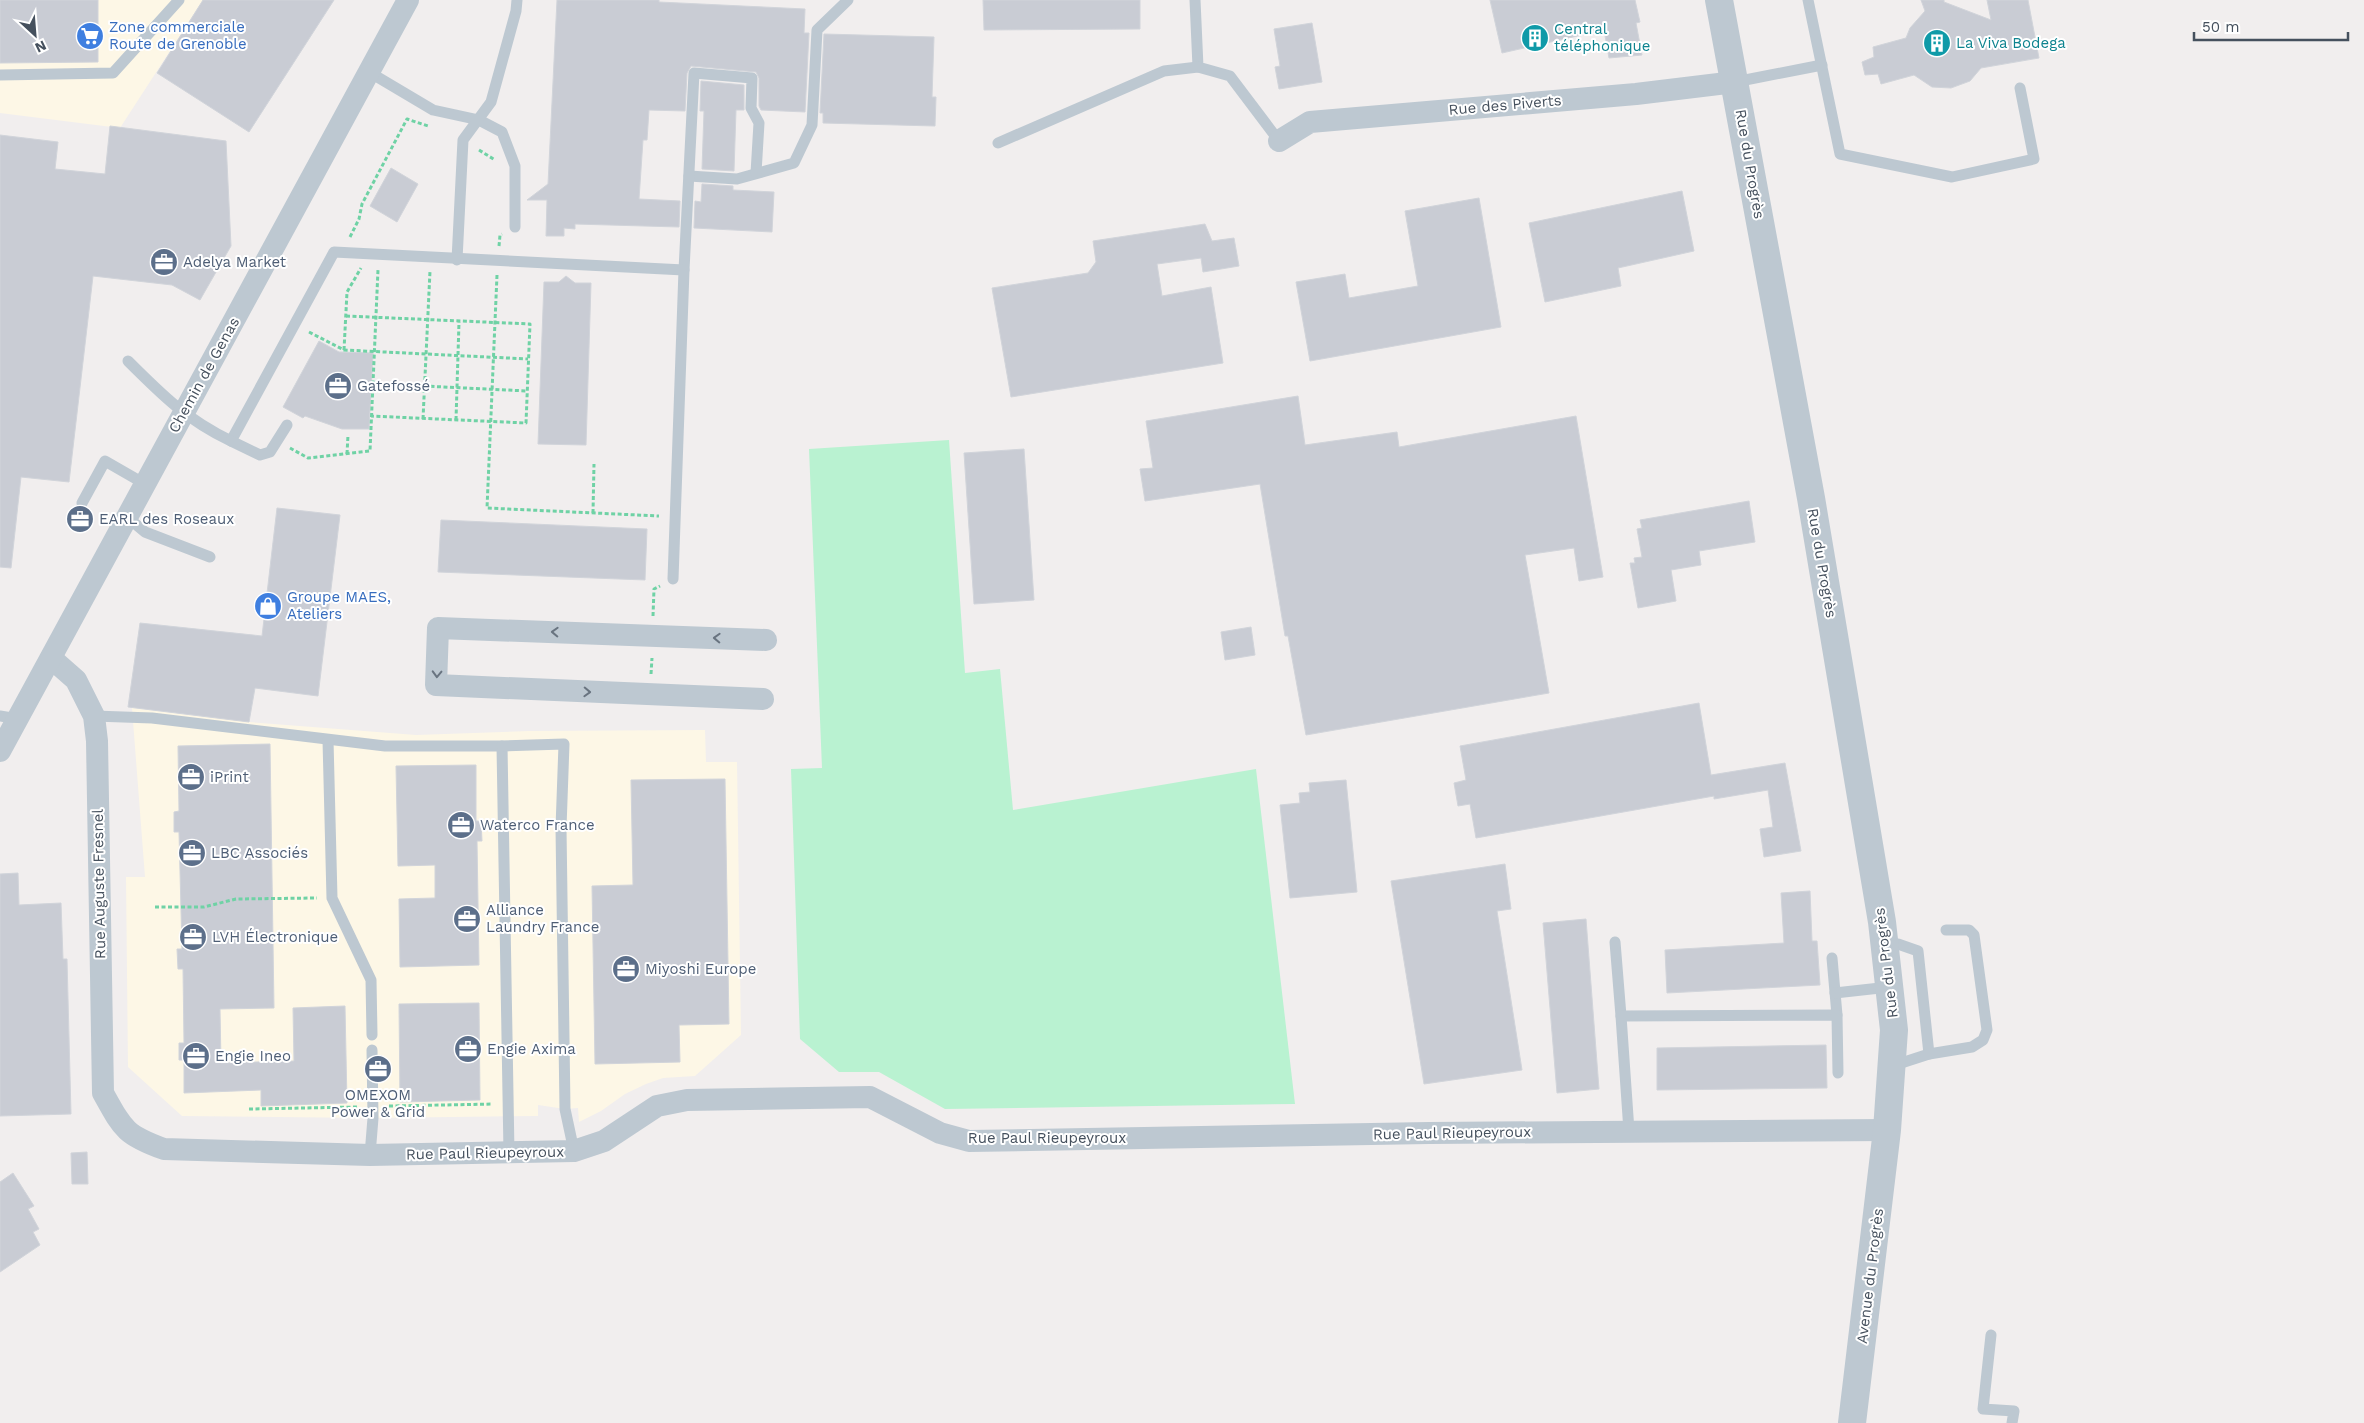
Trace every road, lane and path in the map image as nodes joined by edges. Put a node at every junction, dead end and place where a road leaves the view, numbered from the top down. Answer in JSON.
{"nodes":[{"id":1,"x":179,"y":0,"type":"edge"},
{"id":2,"x":408,"y":0,"type":"edge"},
{"id":3,"x":517,"y":0,"type":"edge"},
{"id":4,"x":848,"y":0,"type":"edge"},
{"id":5,"x":1194,"y":0,"type":"edge"},
{"id":6,"x":1719,"y":0,"type":"edge"},
{"id":7,"x":1808,"y":0,"type":"edge"},
{"id":8,"x":1822,"y":65,"type":"junction"},
{"id":9,"x":1198,"y":67,"type":"junction"},
{"id":10,"x":369,"y":72,"type":"junction"},
{"id":11,"x":0,"y":75,"type":"edge"},
{"id":12,"x":1735,"y":82,"type":"junction"},
{"id":13,"x":2020,"y":88,"type":"dead end"},
{"id":14,"x":479,"y":120,"type":"junction"},
{"id":15,"x":430,"y":126,"type":"dead end"},
{"id":16,"x":463,"y":140,"type":"junction"},
{"id":17,"x":1279,"y":140,"type":"joint"},
{"id":18,"x":998,"y":143,"type":"dead end"},
{"id":19,"x":497,"y":161,"type":"dead end"},
{"id":20,"x":756,"y":173,"type":"junction"},
{"id":21,"x":689,"y":176,"type":"junction"},
{"id":22,"x":515,"y":227,"type":"joint"},
{"id":23,"x":364,"y":254,"type":"junction"},
{"id":24,"x":379,"y":255,"type":"junction"},
{"id":25,"x":430,"y":258,"type":"junction"},
{"id":26,"x":457,"y":260,"type":"junction"},
{"id":27,"x":498,"y":262,"type":"junction"},
{"id":28,"x":684,"y":270,"type":"junction"},
{"id":29,"x":346,"y":316,"type":"junction"},
{"id":30,"x":376,"y":318,"type":"junction"},
{"id":31,"x":427,"y":320,"type":"junction"},
{"id":32,"x":460,"y":322,"type":"junction"},
{"id":33,"x":295,"y":324,"type":"junction"},
{"id":34,"x":495,"y":324,"type":"junction"},
{"id":35,"x":344,"y":350,"type":"junction"},
{"id":36,"x":374,"y":352,"type":"junction"},
{"id":37,"x":426,"y":354,"type":"junction"},
{"id":38,"x":458,"y":356,"type":"junction"},
{"id":39,"x":494,"y":358,"type":"junction"},
{"id":40,"x":528,"y":359,"type":"junction"},
{"id":41,"x":128,"y":361,"type":"dead end"},
{"id":42,"x":424,"y":386,"type":"junction"},
{"id":43,"x":457,"y":388,"type":"junction"},
{"id":44,"x":492,"y":389,"type":"junction"},
{"id":45,"x":527,"y":391,"type":"junction"},
{"id":46,"x":183,"y":413,"type":"junction"},
{"id":47,"x":371,"y":416,"type":"junction"},
{"id":48,"x":423,"y":419,"type":"junction"},
{"id":49,"x":456,"y":420,"type":"junction"},
{"id":50,"x":491,"y":422,"type":"junction"},
{"id":51,"x":287,"y":425,"type":"dead end"},
{"id":52,"x":348,"y":435,"type":"dead end"},
{"id":53,"x":231,"y":441,"type":"junction"},
{"id":54,"x":277,"y":441,"type":"junction"},
{"id":55,"x":347,"y":454,"type":"junction"},
{"id":56,"x":594,"y":464,"type":"dead end"},
{"id":57,"x":145,"y":484,"type":"junction"},
{"id":58,"x":82,"y":503,"type":"dead end"},
{"id":59,"x":593,"y":513,"type":"junction"},
{"id":60,"x":127,"y":517,"type":"junction"},
{"id":61,"x":675,"y":517,"type":"junction"},
{"id":62,"x":210,"y":557,"type":"dead end"},
{"id":63,"x":673,"y":579,"type":"dead end"},
{"id":64,"x":766,"y":640,"type":"dead end"},
{"id":65,"x":51,"y":658,"type":"junction"},
{"id":66,"x":764,"y":700,"type":"dead end"},
{"id":67,"x":94,"y":716,"type":"junction"},
{"id":68,"x":9,"y":717,"type":"edge"},
{"id":69,"x":328,"y":740,"type":"junction"},
{"id":70,"x":502,"y":746,"type":"junction"},
{"id":71,"x":0,"y":751,"type":"edge"},
{"id":72,"x":332,"y":898,"type":"junction"},
{"id":73,"x":155,"y":907,"type":"dead end"},
{"id":74,"x":1946,"y":930,"type":"dead end"},
{"id":75,"x":1615,"y":942,"type":"dead end"},
{"id":76,"x":1885,"y":946,"type":"junction"},
{"id":77,"x":1832,"y":958,"type":"dead end"},
{"id":78,"x":1889,"y":988,"type":"junction"},
{"id":79,"x":1835,"y":993,"type":"junction"},
{"id":80,"x":1836,"y":1015,"type":"junction"},
{"id":81,"x":1621,"y":1016,"type":"junction"},
{"id":82,"x":372,"y":1035,"type":"dead end"},
{"id":83,"x":372,"y":1050,"type":"dead end"},
{"id":84,"x":1930,"y":1054,"type":"junction"},
{"id":85,"x":1892,"y":1066,"type":"junction"},
{"id":86,"x":1838,"y":1073,"type":"dead end"},
{"id":87,"x":119,"y":1122,"type":"joint"},
{"id":88,"x":1887,"y":1130,"type":"junction"},
{"id":89,"x":1629,"y":1131,"type":"junction"},
{"id":90,"x":574,"y":1151,"type":"junction"},
{"id":91,"x":509,"y":1152,"type":"junction"},
{"id":92,"x":370,"y":1155,"type":"junction"},
{"id":93,"x":1991,"y":1335,"type":"dead end"},
{"id":94,"x":1852,"y":1423,"type":"edge"},
{"id":95,"x":2012,"y":1423,"type":"edge"}],
"edges":[{"from":1,"to":11,"type":"lane"},
{"from":2,"to":10,"type":"street","name":"Chemin de Genas"},
{"from":3,"to":14,"type":"lane"},
{"from":4,"to":20,"type":"lane"},
{"from":5,"to":9,"type":"lane"},
{"from":6,"to":12,"type":"street","name":"Rue du Progrès"},
{"from":7,"to":8,"type":"lane"},
{"from":8,"to":12,"type":"lane"},
{"from":8,"to":13,"type":"lane"},
{"from":9,"to":17,"type":"lane"},
{"from":9,"to":18,"type":"lane"},
{"from":10,"to":14,"type":"lane"},
{"from":10,"to":46,"type":"street","name":"Chemin de Genas"},
{"from":12,"to":17,"type":"street","name":"Rue des Piverts"},
{"from":12,"to":76,"type":"street","name":"Rue du Progrès"},
{"from":14,"to":16,"type":"lane"},
{"from":14,"to":22,"type":"lane"},
{"from":15,"to":23,"type":"path"},
{"from":16,"to":19,"type":"path"},
{"from":16,"to":26,"type":"lane"},
{"from":20,"to":21,"type":"lane"},
{"from":20,"to":21,"type":"lane"},
{"from":21,"to":28,"type":"lane"},
{"from":22,"to":27,"type":"path"},
{"from":23,"to":24,"type":"lane"},
{"from":23,"to":29,"type":"path"},
{"from":23,"to":33,"type":"lane"},
{"from":24,"to":25,"type":"lane"},
{"from":24,"to":30,"type":"path"},
{"from":25,"to":26,"type":"lane"},
{"from":25,"to":31,"type":"path"},
{"from":26,"to":27,"type":"lane"},
{"from":27,"to":28,"type":"lane"},
{"from":27,"to":34,"type":"path"},
{"from":28,"to":61,"type":"lane"},
{"from":29,"to":30,"type":"path"},
{"from":29,"to":35,"type":"path"},
{"from":30,"to":31,"type":"path"},
{"from":30,"to":36,"type":"path"},
{"from":31,"to":32,"type":"path"},
{"from":31,"to":37,"type":"path"},
{"from":32,"to":34,"type":"path"},
{"from":32,"to":38,"type":"path"},
{"from":33,"to":35,"type":"path"},
{"from":33,"to":53,"type":"lane"},
{"from":34,"to":39,"type":"path"},
{"from":34,"to":40,"type":"path"},
{"from":35,"to":36,"type":"path"},
{"from":36,"to":37,"type":"path"},
{"from":36,"to":47,"type":"path"},
{"from":37,"to":38,"type":"path"},
{"from":37,"to":42,"type":"path"},
{"from":38,"to":39,"type":"path"},
{"from":38,"to":43,"type":"path"},
{"from":39,"to":40,"type":"path"},
{"from":39,"to":44,"type":"path"},
{"from":40,"to":45,"type":"path"},
{"from":41,"to":46,"type":"lane"},
{"from":42,"to":43,"type":"path"},
{"from":42,"to":48,"type":"path"},
{"from":43,"to":44,"type":"path"},
{"from":43,"to":49,"type":"path"},
{"from":44,"to":45,"type":"path"},
{"from":44,"to":50,"type":"path"},
{"from":45,"to":50,"type":"path"},
{"from":46,"to":53,"type":"lane"},
{"from":46,"to":57,"type":"street","name":"Chemin de Genas"},
{"from":47,"to":48,"type":"path"},
{"from":47,"to":55,"type":"path"},
{"from":48,"to":49,"type":"path"},
{"from":49,"to":50,"type":"path"},
{"from":50,"to":59,"type":"path"},
{"from":51,"to":54,"type":"lane"},
{"from":52,"to":55,"type":"path"},
{"from":53,"to":54,"type":"lane"},
{"from":54,"to":55,"type":"path"},
{"from":56,"to":59,"type":"path"},
{"from":57,"to":58,"type":"lane"},
{"from":57,"to":60,"type":"street","name":"Chemin de Genas"},
{"from":59,"to":61,"type":"path"},
{"from":60,"to":62,"type":"lane"},
{"from":60,"to":65,"type":"street","name":"Chemin de Genas"},
{"from":61,"to":63,"type":"lane"},
{"from":64,"to":66,"type":"street","one_way":true},
{"from":65,"to":67,"type":"street","name":"Rue Auguste Fresnel"},
{"from":65,"to":68,"type":"street","name":"Chemin de Genas"},
{"from":67,"to":69,"type":"lane"},
{"from":67,"to":87,"type":"street","name":"Rue Auguste Fresnel"},
{"from":68,"to":71,"type":"street","name":"Chemin de Genas"},
{"from":69,"to":70,"type":"lane"},
{"from":69,"to":72,"type":"lane"},
{"from":70,"to":90,"type":"lane"},
{"from":70,"to":91,"type":"lane"},
{"from":72,"to":73,"type":"path"},
{"from":72,"to":82,"type":"lane"},
{"from":74,"to":84,"type":"lane"},
{"from":75,"to":81,"type":"lane"},
{"from":76,"to":78,"type":"street","name":"Rue du Progrès"},
{"from":76,"to":84,"type":"lane"},
{"from":77,"to":79,"type":"lane"},
{"from":78,"to":79,"type":"lane"},
{"from":78,"to":85,"type":"street","name":"Rue du Progrès"},
{"from":79,"to":80,"type":"lane"},
{"from":80,"to":81,"type":"lane"},
{"from":80,"to":86,"type":"lane"},
{"from":81,"to":89,"type":"lane"},
{"from":83,"to":92,"type":"lane"},
{"from":84,"to":85,"type":"lane"},
{"from":85,"to":88,"type":"street","name":"Rue du Progrès"},
{"from":87,"to":92,"type":"street","name":"Rue Paul Rieupeyroux"},
{"from":88,"to":89,"type":"street","name":"Rue Paul Rieupeyroux"},
{"from":88,"to":94,"type":"street","name":"Avenue du Progrès"},
{"from":89,"to":90,"type":"street","name":"Rue Paul Rieupeyroux"},
{"from":90,"to":91,"type":"street","name":"Rue Paul Rieupeyroux"},
{"from":91,"to":92,"type":"street","name":"Rue Paul Rieupeyroux"},
{"from":93,"to":95,"type":"lane"}]}
